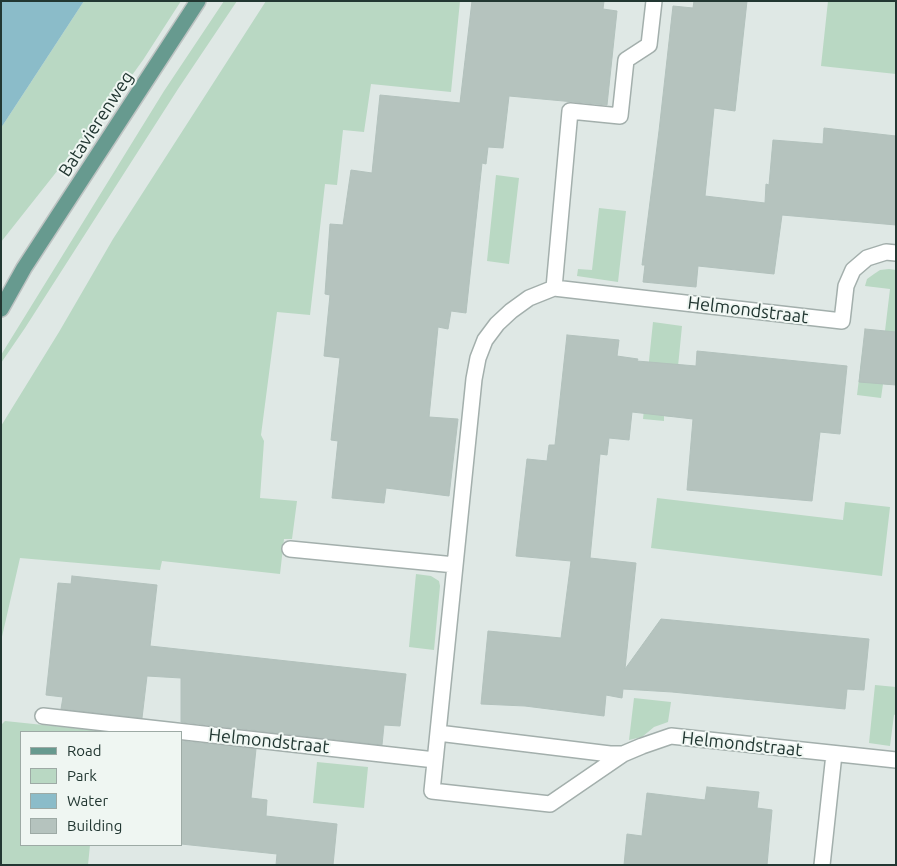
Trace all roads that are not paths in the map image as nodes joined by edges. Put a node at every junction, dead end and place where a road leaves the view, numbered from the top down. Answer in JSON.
{"nodes":[{"id":1,"x":198,"y":1,"type":"edge"},
{"id":2,"x":654,"y":1,"type":"edge"},
{"id":3,"x":896,"y":253,"type":"edge"},
{"id":4,"x":24,"y":268,"type":"junction"},
{"id":5,"x":554,"y":288,"type":"junction"},
{"id":6,"x":1,"y":297,"type":"edge"},
{"id":7,"x":1,"y":310,"type":"edge"},
{"id":8,"x":290,"y":549,"type":"dead end"},
{"id":9,"x":456,"y":565,"type":"junction"},
{"id":10,"x":43,"y":716,"type":"dead end"},
{"id":11,"x":177,"y":731,"type":"edge"},
{"id":12,"x":182,"y":732,"type":"edge"},
{"id":13,"x":438,"y":732,"type":"junction"},
{"id":14,"x":623,"y":754,"type":"junction"},
{"id":15,"x":834,"y":754,"type":"junction"},
{"id":16,"x":435,"y":760,"type":"junction"},
{"id":17,"x":896,"y":760,"type":"edge"},
{"id":18,"x":822,"y":865,"type":"edge"}],
"edges":[{"from":1,"to":4,"type":"main road","name":"Batavierenweg"},
{"from":2,"to":5,"type":"street"},
{"from":3,"to":5,"type":"street","name":"Helmondstraat"},
{"from":4,"to":6,"type":"main road","name":"Batavierenweg"},
{"from":4,"to":7,"type":"main road","name":"Batavierenweg"},
{"from":5,"to":9,"type":"street","name":"Helmondstraat"},
{"from":8,"to":9,"type":"street"},
{"from":9,"to":13,"type":"street","name":"Helmondstraat"},
{"from":10,"to":11,"type":"street","name":"Helmondstraat"},
{"from":12,"to":16,"type":"street","name":"Helmondstraat"},
{"from":13,"to":14,"type":"street","name":"Helmondstraat"},
{"from":13,"to":16,"type":"street","name":"Helmondstraat"},
{"from":14,"to":15,"type":"street","name":"Helmondstraat"},
{"from":14,"to":16,"type":"street","name":"Helmondstraat"},
{"from":15,"to":17,"type":"street","name":"Helmondstraat"},
{"from":15,"to":18,"type":"street"}]}
